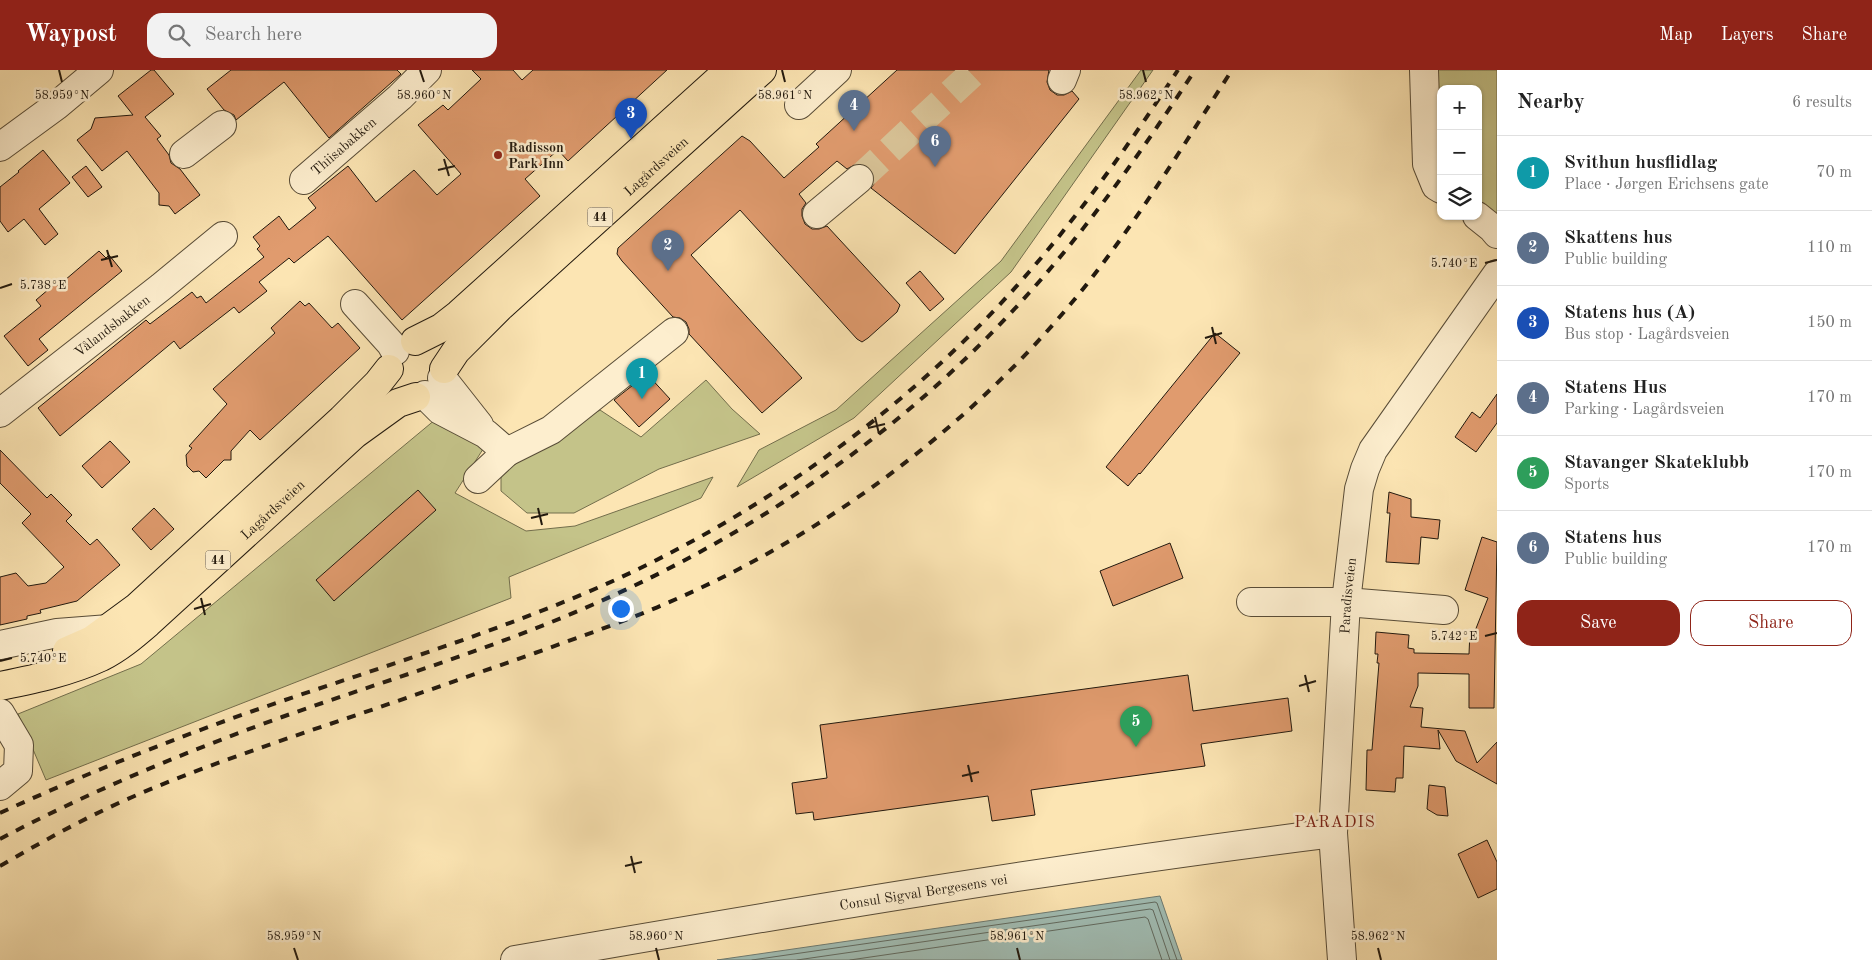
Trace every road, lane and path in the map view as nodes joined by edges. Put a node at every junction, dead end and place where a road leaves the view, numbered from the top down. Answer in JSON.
{"nodes":[{"id":1,"x":99,"y":70,"type":"edge"},
{"id":2,"x":427,"y":70,"type":"edge"},
{"id":3,"x":762,"y":70,"type":"edge"},
{"id":4,"x":837,"y":70,"type":"edge"},
{"id":5,"x":1424,"y":70,"type":"edge"},
{"id":6,"x":719,"y":73,"type":"edge"},
{"id":7,"x":799,"y":105,"type":"dead end"},
{"id":8,"x":222,"y":125,"type":"dead end"},
{"id":9,"x":0,"y":147,"type":"edge"},
{"id":10,"x":184,"y":154,"type":"dead end"},
{"id":11,"x":859,"y":178,"type":"tunnel mouth"},
{"id":12,"x":304,"y":180,"type":"dead end"},
{"id":13,"x":1437,"y":187,"type":"edge"},
{"id":14,"x":817,"y":214,"type":"dead end"},
{"id":15,"x":1481,"y":220,"type":"edge"},
{"id":16,"x":1497,"y":234,"type":"edge"},
{"id":17,"x":223,"y":236,"type":"dead end"},
{"id":18,"x":1497,"y":274,"type":"edge"},
{"id":19,"x":355,"y":304,"type":"dead end"},
{"id":20,"x":674,"y":332,"type":"dead end"},
{"id":21,"x":400,"y":354,"type":"junction"},
{"id":22,"x":432,"y":385,"type":"junction"},
{"id":23,"x":0,"y":413,"type":"edge"},
{"id":24,"x":508,"y":452,"type":"junction"},
{"id":25,"x":478,"y":479,"type":"dead end"},
{"id":26,"x":1251,"y":602,"type":"dead end"},
{"id":27,"x":1346,"y":602,"type":"junction"},
{"id":28,"x":1444,"y":610,"type":"dead end"},
{"id":29,"x":109,"y":629,"type":"junction"},
{"id":30,"x":0,"y":645,"type":"edge"},
{"id":31,"x":0,"y":669,"type":"edge"},
{"id":32,"x":0,"y":686,"type":"edge"},
{"id":33,"x":0,"y":713,"type":"edge"},
{"id":34,"x":0,"y":786,"type":"edge"},
{"id":35,"x":1334,"y":833,"type":"junction"},
{"id":36,"x":515,"y":960,"type":"edge"},
{"id":37,"x":1342,"y":960,"type":"edge"}],
"edges":[{"from":1,"to":9,"type":"street"},
{"from":2,"to":12,"type":"street","name":"Thiisabakken"},
{"from":3,"to":22,"type":"main road","name":"Lagårdsveien","number":"44"},
{"from":4,"to":7,"type":"street"},
{"from":5,"to":13,"type":"street"},
{"from":6,"to":21,"type":"main road","name":"Lagårdsveien","number":"44"},
{"from":8,"to":10,"type":"street"},
{"from":11,"to":14,"type":"street"},
{"from":15,"to":16,"type":"street"},
{"from":17,"to":23,"type":"street","name":"Vålandsbakken"},
{"from":18,"to":27,"type":"street","name":"Paradisveien"},
{"from":19,"to":21,"type":"street"},
{"from":20,"to":24,"type":"street"},
{"from":21,"to":22,"type":"main road"},
{"from":21,"to":22,"type":"main road"},
{"from":21,"to":29,"type":"main road","name":"Lagårdsveien","number":"44"},
{"from":22,"to":24,"type":"street"},
{"from":22,"to":32,"type":"main road","name":"Lagårdsveien","number":"44"},
{"from":24,"to":25,"type":"street"},
{"from":26,"to":27,"type":"street"},
{"from":27,"to":28,"type":"street"},
{"from":27,"to":35,"type":"street","name":"Paradisveien"},
{"from":29,"to":30,"type":"street"},
{"from":29,"to":31,"type":"main road","name":"Lagårdsveien","number":"44"},
{"from":33,"to":34,"type":"street"},
{"from":35,"to":36,"type":"street","name":"Consul Sigval Bergesens vei"},
{"from":35,"to":37,"type":"street","name":"Paradisveien"}]}
